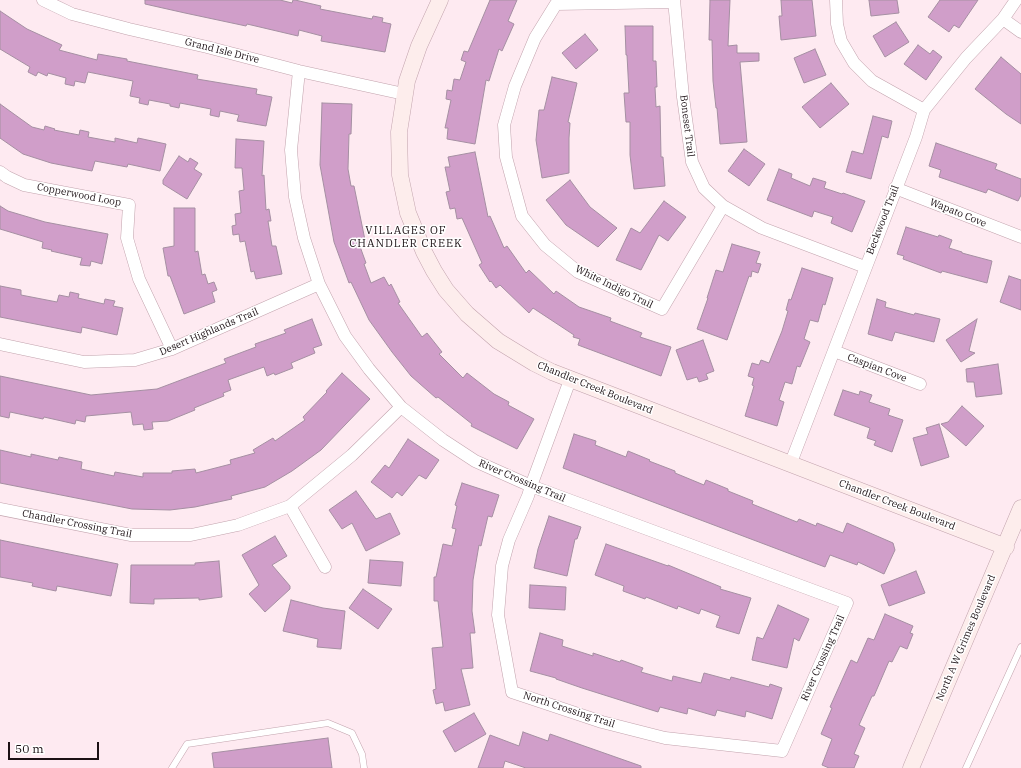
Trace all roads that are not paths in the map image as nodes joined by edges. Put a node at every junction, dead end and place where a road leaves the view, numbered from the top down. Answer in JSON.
{"nodes":[{"id":1,"x":42,"y":0,"type":"edge"},
{"id":2,"x":440,"y":0,"type":"edge"},
{"id":3,"x":836,"y":0,"type":"edge"},
{"id":4,"x":1016,"y":0,"type":"edge"},
{"id":5,"x":674,"y":1,"type":"edge"},
{"id":6,"x":1003,"y":19,"type":"junction"},
{"id":7,"x":1021,"y":32,"type":"edge"},
{"id":8,"x":299,"y":71,"type":"junction"},
{"id":9,"x":404,"y":94,"type":"junction"},
{"id":10,"x":924,"y":110,"type":"junction"},
{"id":11,"x":0,"y":172,"type":"edge"},
{"id":12,"x":895,"y":188,"type":"junction"},
{"id":13,"x":723,"y":206,"type":"junction"},
{"id":14,"x":1021,"y":237,"type":"edge"},
{"id":15,"x":865,"y":267,"type":"junction"},
{"id":16,"x":319,"y":284,"type":"junction"},
{"id":17,"x":0,"y":344,"type":"edge"},
{"id":18,"x":172,"y":349,"type":"junction"},
{"id":19,"x":834,"y":351,"type":"junction"},
{"id":20,"x":570,"y":380,"type":"junction"},
{"id":21,"x":920,"y":384,"type":"dead end"},
{"id":22,"x":401,"y":407,"type":"junction"},
{"id":23,"x":790,"y":465,"type":"junction"},
{"id":24,"x":531,"y":486,"type":"junction"},
{"id":25,"x":290,"y":506,"type":"junction"},
{"id":26,"x":1021,"y":508,"type":"edge"},
{"id":27,"x":0,"y":509,"type":"edge"},
{"id":28,"x":1006,"y":546,"type":"junction"},
{"id":29,"x":325,"y":567,"type":"dead end"},
{"id":30,"x":1021,"y":647,"type":"edge"},
{"id":31,"x":782,"y":750,"type":"joint"},
{"id":32,"x":172,"y":768,"type":"edge"},
{"id":33,"x":364,"y":768,"type":"edge"},
{"id":34,"x":911,"y":768,"type":"edge"},
{"id":35,"x":966,"y":768,"type":"edge"}],
"edges":[{"from":1,"to":8,"type":"street","name":"Grand Isle Drive"},
{"from":2,"to":9,"type":"street","name":"Chandler Creek Boulevard"},
{"from":3,"to":10,"type":"street"},
{"from":4,"to":6,"type":"street","name":"Beckwood Trail"},
{"from":5,"to":13,"type":"street","name":"Boneset Trail"},
{"from":5,"to":13,"type":"street","name":"White Indigo Trail"},
{"from":6,"to":7,"type":"street"},
{"from":6,"to":10,"type":"street","name":"Beckwood Trail"},
{"from":8,"to":9,"type":"street","name":"Grand Isle Drive"},
{"from":8,"to":16,"type":"street","name":"River Crossing Trail"},
{"from":9,"to":20,"type":"street","name":"Chandler Creek Boulevard"},
{"from":10,"to":12,"type":"street","name":"Beckwood Trail"},
{"from":11,"to":18,"type":"street","name":"Copperwood Loop"},
{"from":12,"to":14,"type":"street","name":"Wapato Cove"},
{"from":12,"to":15,"type":"street","name":"Beckwood Trail"},
{"from":13,"to":15,"type":"street","name":"Boneset Trail"},
{"from":15,"to":19,"type":"street","name":"Beckwood Trail"},
{"from":16,"to":18,"type":"street","name":"Desert Highlands Trail"},
{"from":16,"to":22,"type":"street","name":"River Crossing Trail"},
{"from":17,"to":18,"type":"street","name":"Desert Highlands Trail"},
{"from":19,"to":21,"type":"street","name":"Caspian Cove"},
{"from":19,"to":23,"type":"street","name":"Beckwood Trail"},
{"from":20,"to":23,"type":"street","name":"Chandler Creek Boulevard"},
{"from":20,"to":24,"type":"street","name":"North Crossing Trail"},
{"from":22,"to":24,"type":"street","name":"River Crossing Trail"},
{"from":22,"to":25,"type":"street","name":"Chandler Crossing Trail"},
{"from":23,"to":28,"type":"street","name":"Chandler Creek Boulevard"},
{"from":24,"to":31,"type":"street","name":"North Crossing Trail"},
{"from":24,"to":31,"type":"street","name":"River Crossing Trail"},
{"from":25,"to":27,"type":"street","name":"Chandler Crossing Trail"},
{"from":25,"to":29,"type":"street"},
{"from":26,"to":28,"type":"street","name":"North A W Grimes Boulevard"},
{"from":28,"to":34,"type":"street","name":"North A W Grimes Boulevard"},
{"from":30,"to":35,"type":"lane"},
{"from":32,"to":33,"type":"lane"}]}
